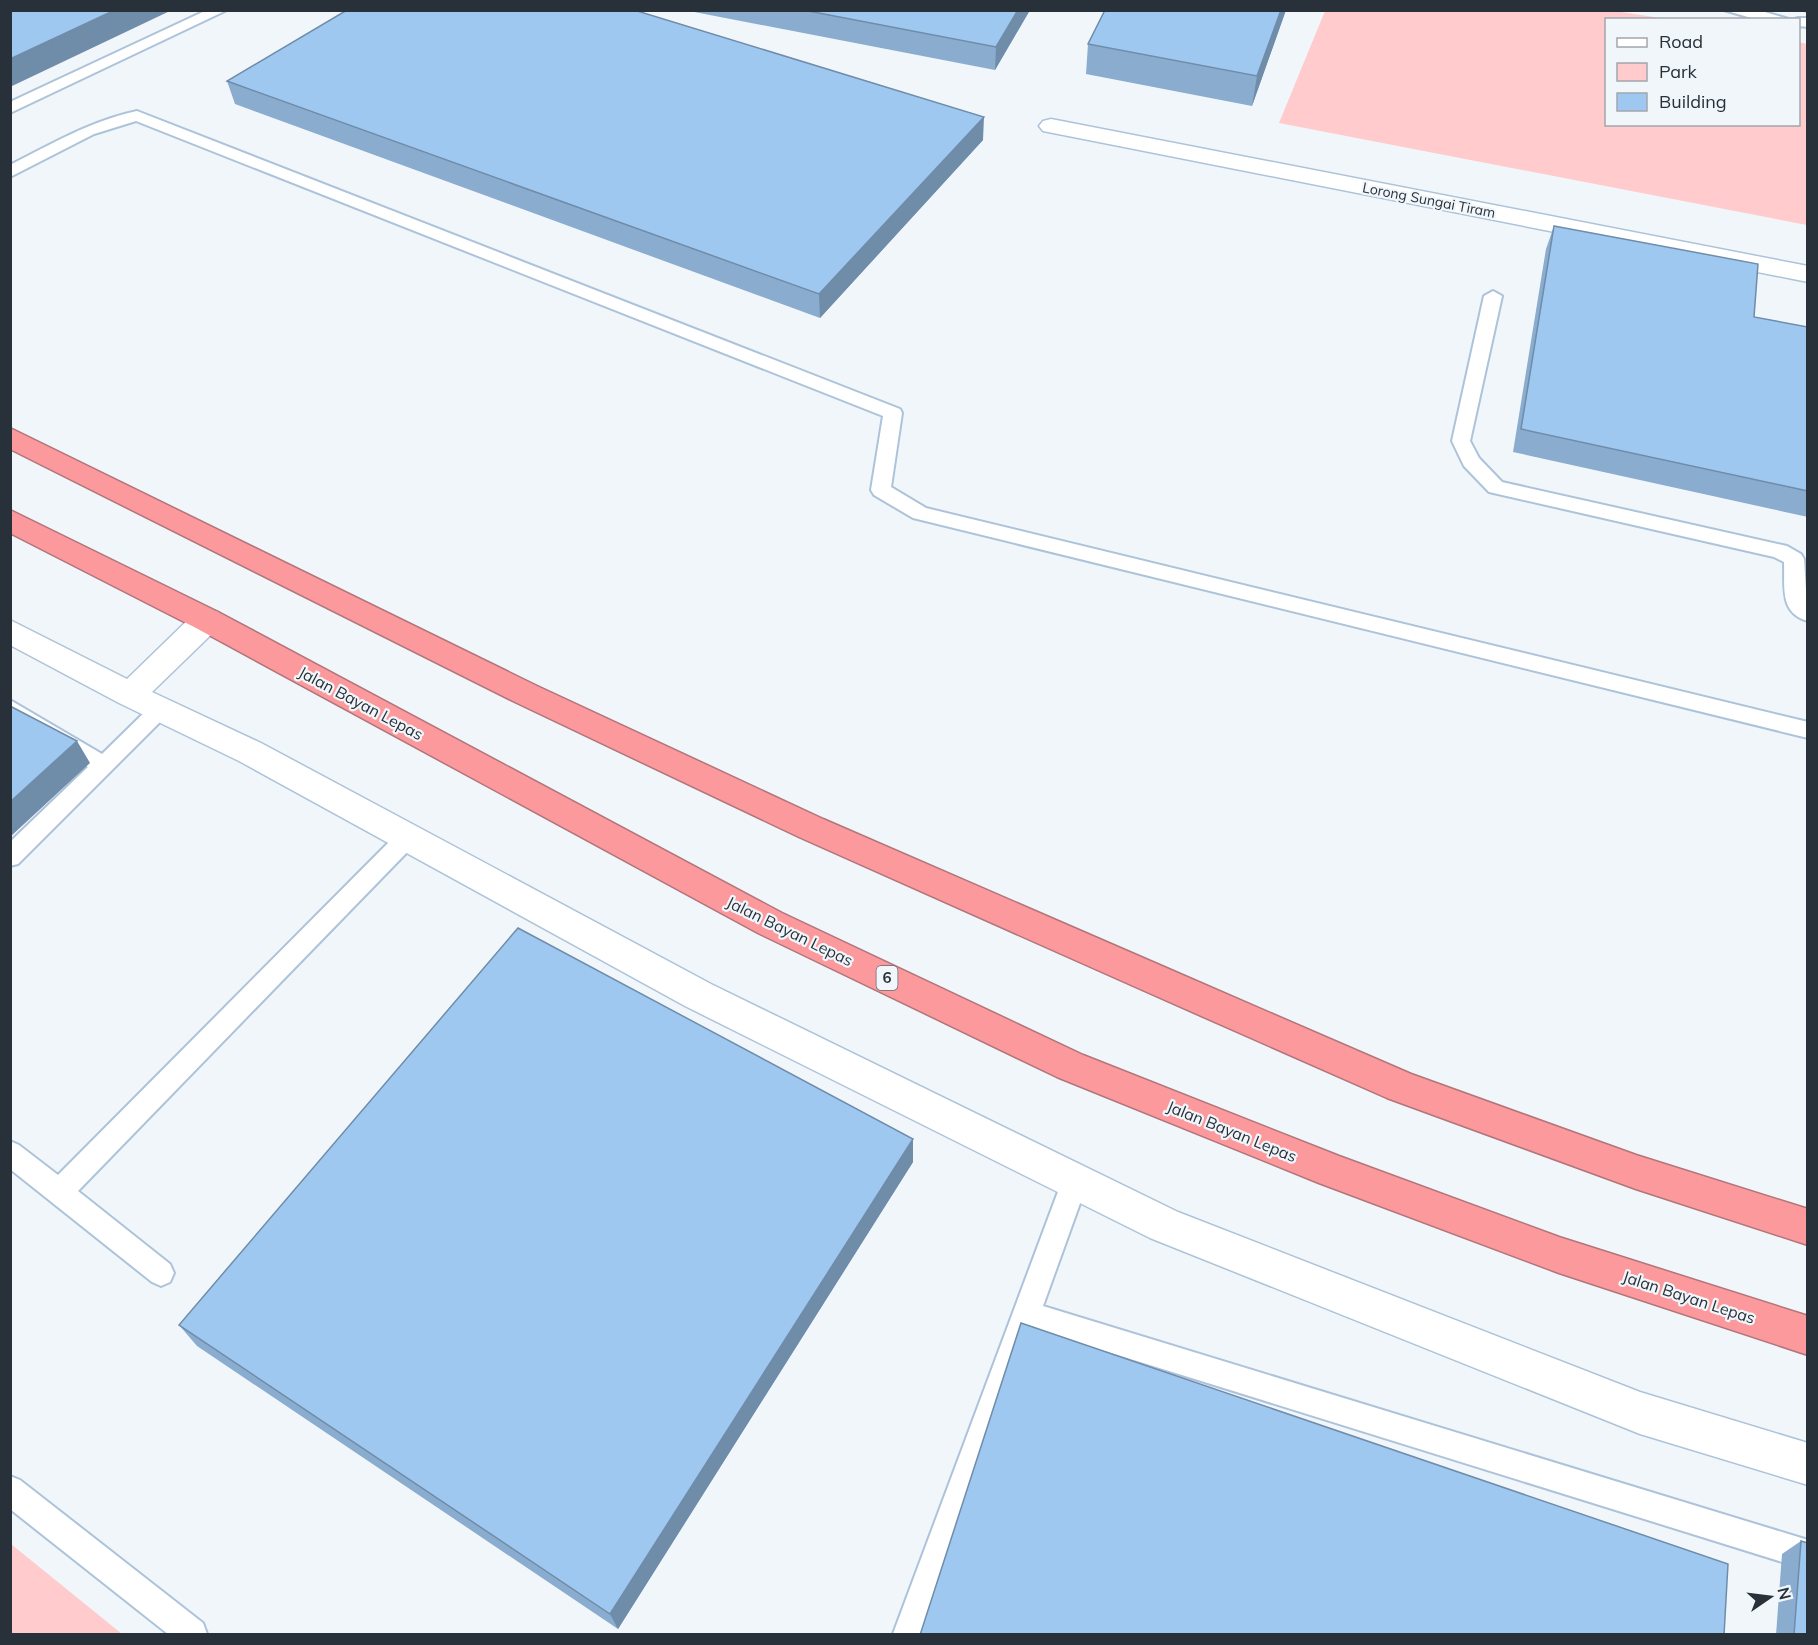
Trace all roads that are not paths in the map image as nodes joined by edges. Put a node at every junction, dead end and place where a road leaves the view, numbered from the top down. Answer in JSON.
{"nodes":[{"id":1,"x":220,"y":10,"type":"edge"},
{"id":2,"x":1731,"y":10,"type":"edge"},
{"id":3,"x":1774,"y":18,"type":"edge"},
{"id":4,"x":10,"y":108,"type":"edge"},
{"id":5,"x":1051,"y":126,"type":"dead end"},
{"id":6,"x":10,"y":172,"type":"edge"},
{"id":7,"x":1808,"y":274,"type":"edge"},
{"id":8,"x":1493,"y":296,"type":"dead end"},
{"id":9,"x":10,"y":437,"type":"edge"},
{"id":10,"x":10,"y":520,"type":"edge"},
{"id":11,"x":1808,"y":614,"type":"edge"},
{"id":12,"x":207,"y":620,"type":"junction"},
{"id":13,"x":10,"y":631,"type":"edge"},
{"id":14,"x":145,"y":702,"type":"junction"},
{"id":15,"x":10,"y":708,"type":"edge"},
{"id":16,"x":1808,"y":730,"type":"edge"},
{"id":17,"x":104,"y":766,"type":"junction"},
{"id":18,"x":407,"y":838,"type":"junction"},
{"id":19,"x":10,"y":857,"type":"edge"},
{"id":20,"x":10,"y":1153,"type":"edge"},
{"id":21,"x":1076,"y":1182,"type":"junction"},
{"id":22,"x":59,"y":1192,"type":"junction"},
{"id":23,"x":1808,"y":1227,"type":"edge"},
{"id":24,"x":161,"y":1273,"type":"dead end"},
{"id":25,"x":1027,"y":1314,"type":"junction"},
{"id":26,"x":1808,"y":1336,"type":"edge"},
{"id":27,"x":1808,"y":1464,"type":"edge"},
{"id":28,"x":10,"y":1490,"type":"edge"},
{"id":29,"x":1808,"y":1555,"type":"edge"},
{"id":30,"x":192,"y":1635,"type":"edge"},
{"id":31,"x":908,"y":1635,"type":"edge"}],
"edges":[{"from":1,"to":4,"type":"lane"},
{"from":2,"to":3,"type":"lane"},
{"from":5,"to":7,"type":"street","name":"Lorong Sungai Tiram"},
{"from":6,"to":16,"type":"lane"},
{"from":8,"to":11,"type":"lane"},
{"from":9,"to":23,"type":"highway"},
{"from":10,"to":12,"type":"highway","name":"Jalan Bayan Lepas","number":"6"},
{"from":12,"to":14,"type":"street"},
{"from":12,"to":26,"type":"highway","name":"Jalan Bayan Lepas","number":"6"},
{"from":13,"to":14,"type":"street"},
{"from":14,"to":17,"type":"lane"},
{"from":14,"to":18,"type":"street"},
{"from":15,"to":17,"type":"lane"},
{"from":17,"to":19,"type":"lane"},
{"from":18,"to":21,"type":"street"},
{"from":18,"to":22,"type":"lane"},
{"from":20,"to":22,"type":"lane"},
{"from":21,"to":25,"type":"lane"},
{"from":21,"to":27,"type":"street"},
{"from":22,"to":24,"type":"lane"},
{"from":25,"to":29,"type":"lane"},
{"from":25,"to":31,"type":"lane"},
{"from":28,"to":30,"type":"lane"}]}
